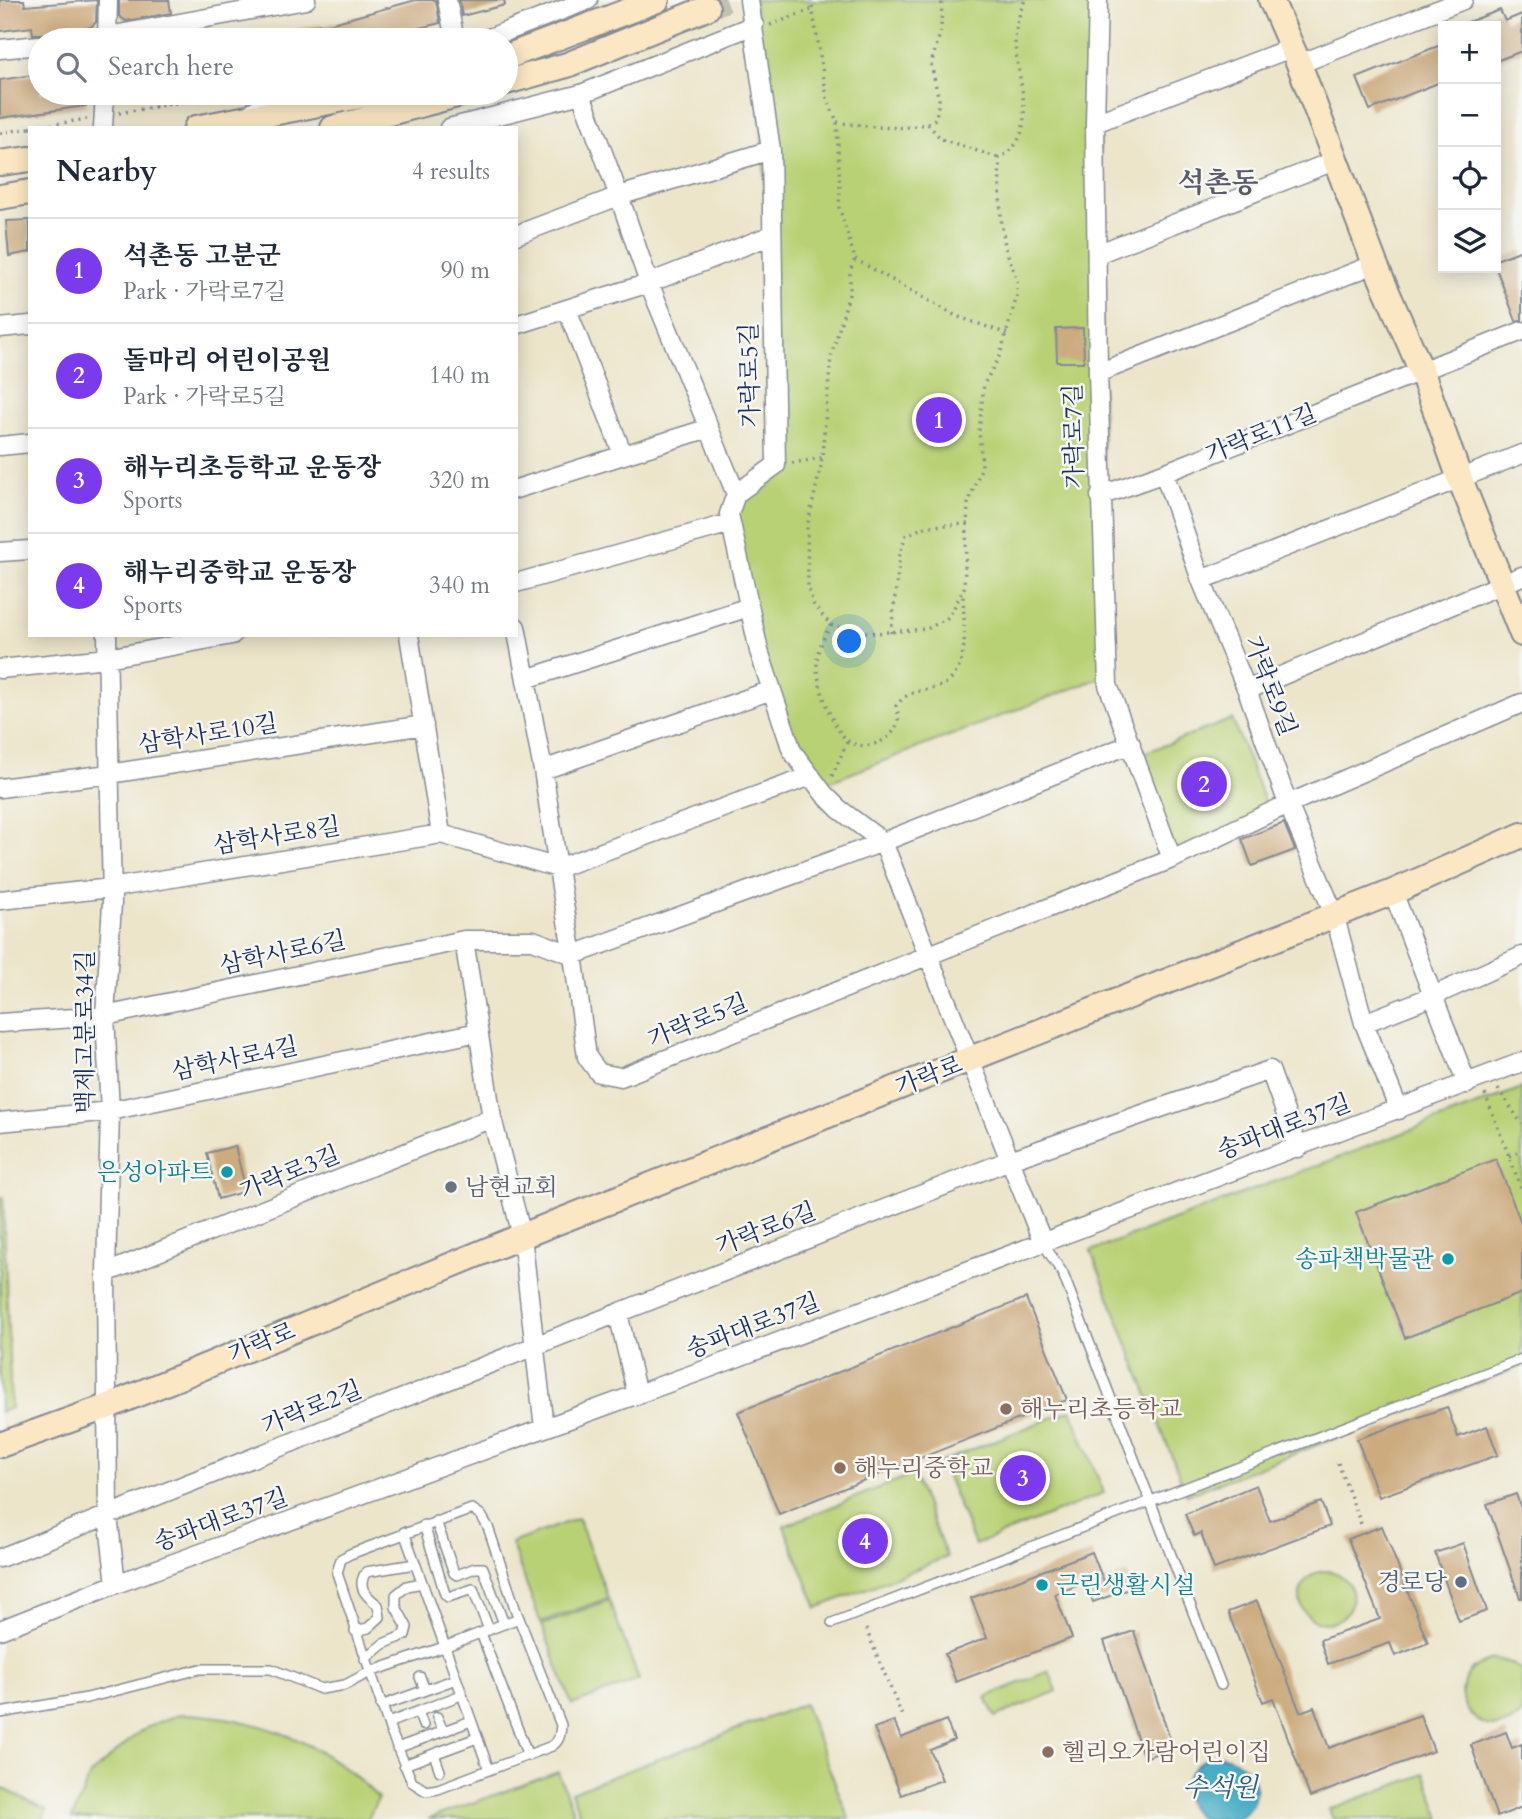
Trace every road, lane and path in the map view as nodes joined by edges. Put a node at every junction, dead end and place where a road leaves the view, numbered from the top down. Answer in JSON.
{"nodes":[{"id":1,"x":107,"y":0,"type":"edge"},
{"id":2,"x":306,"y":0,"type":"edge"},
{"id":3,"x":446,"y":0,"type":"edge"},
{"id":4,"x":588,"y":0,"type":"edge"},
{"id":5,"x":657,"y":0,"type":"edge"},
{"id":6,"x":749,"y":0,"type":"edge"},
{"id":7,"x":811,"y":0,"type":"edge"},
{"id":8,"x":942,"y":0,"type":"edge"},
{"id":9,"x":1025,"y":0,"type":"edge"},
{"id":10,"x":1271,"y":0,"type":"edge"},
{"id":11,"x":1463,"y":0,"type":"edge"},
{"id":12,"x":1103,"y":2,"type":"edge"},
{"id":13,"x":707,"y":8,"type":"tunnel mouth"},
{"id":14,"x":811,"y":10,"type":"junction"},
{"id":15,"x":107,"y":28,"type":"edge"},
{"id":16,"x":163,"y":28,"type":"edge"},
{"id":17,"x":452,"y":28,"type":"edge"},
{"id":18,"x":515,"y":28,"type":"edge"},
{"id":19,"x":755,"y":28,"type":"junction"},
{"id":20,"x":28,"y":46,"type":"edge"},
{"id":21,"x":0,"y":49,"type":"edge"},
{"id":22,"x":518,"y":52,"type":"edge"},
{"id":23,"x":1295,"y":56,"type":"junction"},
{"id":24,"x":518,"y":79,"type":"edge"},
{"id":25,"x":581,"y":94,"type":"junction"},
{"id":26,"x":180,"y":105,"type":"edge"},
{"id":27,"x":264,"y":105,"type":"edge"},
{"id":28,"x":312,"y":105,"type":"edge"},
{"id":29,"x":420,"y":105,"type":"edge"},
{"id":30,"x":239,"y":119,"type":"junction"},
{"id":31,"x":104,"y":122,"type":"edge"},
{"id":32,"x":836,"y":122,"type":"junction"},
{"id":33,"x":1094,"y":122,"type":"junction"},
{"id":34,"x":928,"y":124,"type":"junction"},
{"id":35,"x":55,"y":126,"type":"edge"},
{"id":36,"x":206,"y":126,"type":"edge"},
{"id":37,"x":341,"y":126,"type":"edge"},
{"id":38,"x":457,"y":126,"type":"edge"},
{"id":39,"x":28,"y":128,"type":"edge"},
{"id":40,"x":0,"y":133,"type":"edge"},
{"id":41,"x":771,"y":150,"type":"junction"},
{"id":42,"x":999,"y":158,"type":"junction"},
{"id":43,"x":28,"y":159,"type":"edge"},
{"id":44,"x":1334,"y":161,"type":"junction"},
{"id":45,"x":0,"y":163,"type":"edge"},
{"id":46,"x":28,"y":192,"type":"edge"},
{"id":47,"x":619,"y":196,"type":"junction"},
{"id":48,"x":0,"y":197,"type":"edge"},
{"id":49,"x":518,"y":234,"type":"edge"},
{"id":50,"x":772,"y":235,"type":"junction"},
{"id":51,"x":1097,"y":254,"type":"junction"},
{"id":52,"x":855,"y":259,"type":"junction"},
{"id":53,"x":1375,"y":264,"type":"junction"},
{"id":54,"x":649,"y":283,"type":"junction"},
{"id":55,"x":567,"y":309,"type":"junction"},
{"id":56,"x":518,"y":324,"type":"edge"},
{"id":57,"x":28,"y":325,"type":"edge"},
{"id":58,"x":0,"y":328,"type":"edge"},
{"id":59,"x":1522,"y":331,"type":"edge"},
{"id":60,"x":1008,"y":334,"type":"junction"},
{"id":61,"x":1421,"y":370,"type":"junction"},
{"id":62,"x":1098,"y":373,"type":"junction"},
{"id":63,"x":709,"y":428,"type":"junction"},
{"id":64,"x":28,"y":443,"type":"edge"},
{"id":65,"x":0,"y":446,"type":"edge"},
{"id":66,"x":1522,"y":454,"type":"edge"},
{"id":67,"x":623,"y":455,"type":"junction"},
{"id":68,"x":822,"y":458,"type":"junction"},
{"id":69,"x":776,"y":465,"type":"junction"},
{"id":70,"x":1164,"y":473,"type":"junction"},
{"id":71,"x":1460,"y":479,"type":"junction"},
{"id":72,"x":518,"y":488,"type":"edge"},
{"id":73,"x":736,"y":494,"type":"junction"},
{"id":74,"x":1100,"y":496,"type":"junction"},
{"id":75,"x":731,"y":523,"type":"junction"},
{"id":76,"x":968,"y":524,"type":"junction"},
{"id":77,"x":28,"y":550,"type":"edge"},
{"id":78,"x":0,"y":552,"type":"edge"},
{"id":79,"x":1201,"y":580,"type":"junction"},
{"id":80,"x":1511,"y":580,"type":"edge"},
{"id":81,"x":518,"y":582,"type":"edge"},
{"id":82,"x":964,"y":588,"type":"junction"},
{"id":83,"x":749,"y":607,"type":"junction"},
{"id":84,"x":831,"y":625,"type":"junction"},
{"id":85,"x":891,"y":633,"type":"junction"},
{"id":86,"x":1522,"y":634,"type":"edge"},
{"id":87,"x":107,"y":637,"type":"edge"},
{"id":88,"x":221,"y":637,"type":"edge"},
{"id":89,"x":409,"y":637,"type":"edge"},
{"id":90,"x":518,"y":637,"type":"edge"},
{"id":91,"x":107,"y":658,"type":"junction"},
{"id":92,"x":0,"y":669,"type":"edge"},
{"id":93,"x":526,"y":679,"type":"junction"},
{"id":94,"x":772,"y":690,"type":"junction"},
{"id":95,"x":1247,"y":690,"type":"junction"},
{"id":96,"x":1522,"y":703,"type":"edge"},
{"id":97,"x":424,"y":725,"type":"junction"},
{"id":98,"x":848,"y":740,"type":"junction"},
{"id":99,"x":1131,"y":744,"type":"junction"},
{"id":100,"x":543,"y":771,"type":"junction"},
{"id":101,"x":109,"y":774,"type":"junction"},
{"id":102,"x":811,"y":776,"type":"junction"},
{"id":103,"x":0,"y":788,"type":"edge"},
{"id":104,"x":824,"y":794,"type":"junction"},
{"id":105,"x":1288,"y":804,"type":"junction"},
{"id":106,"x":441,"y":834,"type":"junction"},
{"id":107,"x":1522,"y":835,"type":"edge"},
{"id":108,"x":883,"y":842,"type":"junction"},
{"id":109,"x":1172,"y":859,"type":"junction"},
{"id":110,"x":558,"y":868,"type":"junction"},
{"id":111,"x":111,"y":888,"type":"junction"},
{"id":112,"x":1393,"y":892,"type":"junction"},
{"id":113,"x":0,"y":900,"type":"edge"},
{"id":114,"x":1334,"y":914,"type":"junction"},
{"id":115,"x":464,"y":940,"type":"junction"},
{"id":116,"x":573,"y":955,"type":"junction"},
{"id":117,"x":928,"y":955,"type":"junction"},
{"id":118,"x":1522,"y":956,"type":"edge"},
{"id":119,"x":1433,"y":996,"type":"junction"},
{"id":120,"x":105,"y":1016,"type":"junction"},
{"id":121,"x":0,"y":1023,"type":"edge"},
{"id":122,"x":1364,"y":1023,"type":"junction"},
{"id":123,"x":478,"y":1032,"type":"junction"},
{"id":124,"x":970,"y":1060,"type":"junction"},
{"id":125,"x":1522,"y":1062,"type":"edge"},
{"id":126,"x":1479,"y":1083,"type":"junction"},
{"id":127,"x":1399,"y":1110,"type":"junction"},
{"id":128,"x":110,"y":1111,"type":"junction"},
{"id":129,"x":492,"y":1118,"type":"junction"},
{"id":130,"x":0,"y":1122,"type":"edge"},
{"id":131,"x":1522,"y":1124,"type":"edge"},
{"id":132,"x":1298,"y":1148,"type":"junction"},
{"id":133,"x":1522,"y":1151,"type":"edge"},
{"id":134,"x":1509,"y":1156,"type":"junction"},
{"id":135,"x":1010,"y":1160,"type":"junction"},
{"id":136,"x":1522,"y":1190,"type":"edge"},
{"id":137,"x":522,"y":1236,"type":"junction"},
{"id":138,"x":1043,"y":1243,"type":"junction"},
{"id":139,"x":106,"y":1273,"type":"junction"},
{"id":140,"x":618,"y":1313,"type":"junction"},
{"id":141,"x":534,"y":1346,"type":"junction"},
{"id":142,"x":1522,"y":1359,"type":"edge"},
{"id":143,"x":637,"y":1395,"type":"junction"},
{"id":144,"x":109,"y":1406,"type":"junction"},
{"id":145,"x":544,"y":1429,"type":"junction"},
{"id":146,"x":0,"y":1445,"type":"edge"},
{"id":147,"x":1338,"y":1463,"type":"dead end"},
{"id":148,"x":1150,"y":1500,"type":"junction"},
{"id":149,"x":108,"y":1516,"type":"junction"},
{"id":150,"x":436,"y":1521,"type":"junction"},
{"id":151,"x":1361,"y":1524,"type":"dead end"},
{"id":152,"x":424,"y":1525,"type":"junction"},
{"id":153,"x":404,"y":1532,"type":"junction"},
{"id":154,"x":0,"y":1558,"type":"edge"},
{"id":155,"x":415,"y":1564,"type":"junction"},
{"id":156,"x":422,"y":1583,"type":"junction"},
{"id":157,"x":116,"y":1584,"type":"junction"},
{"id":158,"x":519,"y":1618,"type":"junction"},
{"id":159,"x":832,"y":1623,"type":"dead end"},
{"id":160,"x":504,"y":1624,"type":"junction"},
{"id":161,"x":866,"y":1629,"type":"dead end"},
{"id":162,"x":0,"y":1630,"type":"edge"},
{"id":163,"x":355,"y":1631,"type":"junction"},
{"id":164,"x":485,"y":1631,"type":"junction"},
{"id":165,"x":444,"y":1647,"type":"junction"},
{"id":166,"x":365,"y":1659,"type":"junction"},
{"id":167,"x":370,"y":1672,"type":"junction"},
{"id":168,"x":420,"y":1677,"type":"dead end"},
{"id":169,"x":456,"y":1679,"type":"junction"},
{"id":170,"x":1221,"y":1685,"type":"dead end"},
{"id":171,"x":425,"y":1690,"type":"junction"},
{"id":172,"x":461,"y":1695,"type":"junction"},
{"id":173,"x":382,"y":1706,"type":"junction"},
{"id":174,"x":418,"y":1712,"type":"junction"},
{"id":175,"x":0,"y":1713,"type":"edge"},
{"id":176,"x":437,"y":1717,"type":"dead end"},
{"id":177,"x":903,"y":1718,"type":"dead end"},
{"id":178,"x":471,"y":1721,"type":"junction"},
{"id":179,"x":388,"y":1723,"type":"junction"},
{"id":180,"x":424,"y":1725,"type":"dead end"},
{"id":181,"x":443,"y":1731,"type":"junction"},
{"id":182,"x":477,"y":1738,"type":"junction"},
{"id":183,"x":397,"y":1748,"type":"junction"},
{"id":184,"x":434,"y":1754,"type":"junction"},
{"id":185,"x":528,"y":1756,"type":"junction"},
{"id":186,"x":404,"y":1765,"type":"junction"},
{"id":187,"x":489,"y":1770,"type":"junction"},
{"id":188,"x":440,"y":1771,"type":"dead end"}],
"edges":[{"from":1,"to":15,"type":"street"},
{"from":2,"to":16,"type":"street"},
{"from":3,"to":17,"type":"street"},
{"from":4,"to":18,"type":"street"},
{"from":5,"to":22,"type":"street"},
{"from":6,"to":19,"type":"street","name":"가락로5길"},
{"from":7,"to":14,"type":"path"},
{"from":8,"to":34,"type":"path"},
{"from":9,"to":42,"type":"path"},
{"from":10,"to":23,"type":"street"},
{"from":11,"to":23,"type":"street"},
{"from":12,"to":33,"type":"street","name":"가락로7길"},
{"from":13,"to":24,"type":"street"},
{"from":14,"to":19,"type":"path"},
{"from":14,"to":32,"type":"path"},
{"from":19,"to":25,"type":"street"},
{"from":19,"to":41,"type":"street","name":"가락로5길"},
{"from":20,"to":21,"type":"street"},
{"from":23,"to":33,"type":"street"},
{"from":23,"to":44,"type":"street"},
{"from":25,"to":38,"type":"street"},
{"from":25,"to":47,"type":"street","name":"가락로5길"},
{"from":26,"to":31,"type":"path"},
{"from":27,"to":30,"type":"street"},
{"from":28,"to":30,"type":"street"},
{"from":29,"to":37,"type":"street"},
{"from":30,"to":36,"type":"street"},
{"from":31,"to":35,"type":"path"},
{"from":32,"to":34,"type":"path"},
{"from":32,"to":52,"type":"path"},
{"from":33,"to":51,"type":"street","name":"가락로7길"},
{"from":34,"to":42,"type":"path"},
{"from":39,"to":40,"type":"path"},
{"from":41,"to":47,"type":"street"},
{"from":41,"to":50,"type":"street","name":"가락로5길"},
{"from":42,"to":60,"type":"path"},
{"from":43,"to":45,"type":"street"},
{"from":44,"to":51,"type":"street"},
{"from":44,"to":53,"type":"street"},
{"from":46,"to":48,"type":"street"},
{"from":47,"to":49,"type":"street"},
{"from":47,"to":54,"type":"street","name":"가락로5길"},
{"from":50,"to":54,"type":"street"},
{"from":50,"to":69,"type":"street","name":"가락로5길"},
{"from":51,"to":62,"type":"street","name":"가락로7길"},
{"from":52,"to":60,"type":"path"},
{"from":52,"to":68,"type":"path"},
{"from":53,"to":61,"type":"street"},
{"from":53,"to":62,"type":"street"},
{"from":54,"to":55,"type":"street"},
{"from":54,"to":63,"type":"street","name":"가락로5길"},
{"from":55,"to":56,"type":"street"},
{"from":55,"to":67,"type":"street"},
{"from":57,"to":58,"type":"street"},
{"from":59,"to":61,"type":"street","name":"가락로11길"},
{"from":60,"to":76,"type":"path"},
{"from":61,"to":70,"type":"street","name":"가락로11길"},
{"from":61,"to":71,"type":"street"},
{"from":62,"to":74,"type":"street","name":"가락로7길"},
{"from":63,"to":67,"type":"street","name":"가락로5길"},
{"from":63,"to":73,"type":"street","name":"가락로5길"},
{"from":64,"to":65,"type":"street"},
{"from":66,"to":71,"type":"street"},
{"from":67,"to":72,"type":"street","name":"가락로5길"},
{"from":68,"to":69,"type":"path"},
{"from":68,"to":84,"type":"path"},
{"from":69,"to":73,"type":"street"},
{"from":70,"to":74,"type":"street","name":"가락로11길"},
{"from":70,"to":79,"type":"street","name":"가락로9길"},
{"from":71,"to":79,"type":"street"},
{"from":71,"to":80,"type":"street"},
{"from":73,"to":75,"type":"street"},
{"from":74,"to":99,"type":"street","name":"가락로7길"},
{"from":75,"to":81,"type":"street"},
{"from":75,"to":83,"type":"street"},
{"from":76,"to":82,"type":"path"},
{"from":76,"to":85,"type":"path"},
{"from":77,"to":78,"type":"street"},
{"from":79,"to":95,"type":"street","name":"가락로9길"},
{"from":80,"to":86,"type":"street"},
{"from":80,"to":95,"type":"street"},
{"from":82,"to":85,"type":"path"},
{"from":82,"to":98,"type":"path"},
{"from":83,"to":93,"type":"street"},
{"from":83,"to":94,"type":"street"},
{"from":84,"to":85,"type":"path"},
{"from":84,"to":98,"type":"path"},
{"from":87,"to":91,"type":"street","name":"백제고분로34길"},
{"from":88,"to":91,"type":"street"},
{"from":89,"to":97,"type":"street"},
{"from":90,"to":93,"type":"street","name":"가락로5길"},
{"from":91,"to":92,"type":"street"},
{"from":91,"to":101,"type":"street","name":"백제고분로34길"},
{"from":93,"to":100,"type":"street","name":"가락로5길"},
{"from":94,"to":100,"type":"street"},
{"from":94,"to":102,"type":"street"},
{"from":95,"to":105,"type":"street","name":"가락로9길"},
{"from":96,"to":105,"type":"street"},
{"from":97,"to":101,"type":"street","name":"삼학사로10길"},
{"from":97,"to":106,"type":"street"},
{"from":98,"to":104,"type":"path"},
{"from":99,"to":108,"type":"street"},
{"from":99,"to":109,"type":"street","name":"가락로7길"},
{"from":100,"to":110,"type":"street","name":"가락로5길"},
{"from":101,"to":103,"type":"street","name":"삼학사로10길"},
{"from":101,"to":111,"type":"street","name":"백제고분로34길"},
{"from":102,"to":104,"type":"street"},
{"from":102,"to":110,"type":"street"},
{"from":104,"to":108,"type":"street"},
{"from":105,"to":109,"type":"street","name":"가락로5길"},
{"from":105,"to":114,"type":"street","name":"가락로9길"},
{"from":106,"to":110,"type":"street","name":"삼학사로8길"},
{"from":106,"to":111,"type":"street","name":"삼학사로8길"},
{"from":107,"to":112,"type":"street","name":"가락로"},
{"from":108,"to":116,"type":"street"},
{"from":108,"to":117,"type":"street"},
{"from":109,"to":117,"type":"street","name":"가락로5길"},
{"from":110,"to":116,"type":"street","name":"가락로5길"},
{"from":111,"to":113,"type":"street","name":"삼학사로8길"},
{"from":111,"to":120,"type":"street","name":"백제고분로34길"},
{"from":112,"to":114,"type":"street","name":"가락로"},
{"from":112,"to":119,"type":"street"},
{"from":114,"to":122,"type":"street"},
{"from":114,"to":124,"type":"street","name":"가락로"},
{"from":115,"to":116,"type":"street","name":"삼학사로6길"},
{"from":115,"to":120,"type":"street","name":"삼학사로6길"},
{"from":115,"to":123,"type":"street"},
{"from":116,"to":117,"type":"street","name":"가락로5길"},
{"from":117,"to":124,"type":"street"},
{"from":118,"to":119,"type":"street"},
{"from":119,"to":122,"type":"street"},
{"from":119,"to":126,"type":"street"},
{"from":120,"to":121,"type":"street","name":"삼학사로6길"},
{"from":120,"to":128,"type":"street","name":"백제고분로34길"},
{"from":122,"to":127,"type":"street"},
{"from":123,"to":128,"type":"street","name":"삼학사로4길"},
{"from":123,"to":129,"type":"street"},
{"from":124,"to":135,"type":"street"},
{"from":124,"to":137,"type":"street","name":"가락로"},
{"from":125,"to":126,"type":"street","name":"송파대로37길"},
{"from":126,"to":127,"type":"street","name":"송파대로37길"},
{"from":126,"to":131,"type":"path"},
{"from":126,"to":134,"type":"path"},
{"from":127,"to":132,"type":"street","name":"송파대로37길"},
{"from":128,"to":130,"type":"street","name":"삼학사로4길"},
{"from":128,"to":139,"type":"street","name":"백제고분로34길"},
{"from":129,"to":137,"type":"street"},
{"from":129,"to":139,"type":"street","name":"가락로3길"},
{"from":132,"to":135,"type":"street","name":"가락로6길"},
{"from":132,"to":138,"type":"street","name":"송파대로37길"},
{"from":133,"to":134,"type":"path"},
{"from":134,"to":136,"type":"path"},
{"from":135,"to":138,"type":"street"},
{"from":135,"to":140,"type":"street","name":"가락로6길"},
{"from":137,"to":141,"type":"street"},
{"from":137,"to":144,"type":"street","name":"가락로"},
{"from":138,"to":143,"type":"street","name":"송파대로37길"},
{"from":138,"to":148,"type":"lane"},
{"from":139,"to":144,"type":"street","name":"백제고분로34길"},
{"from":140,"to":141,"type":"street","name":"가락로6길"},
{"from":140,"to":143,"type":"street"},
{"from":141,"to":145,"type":"street"},
{"from":141,"to":149,"type":"street","name":"가락로2길"},
{"from":142,"to":148,"type":"lane"},
{"from":143,"to":145,"type":"street","name":"송파대로37길"},
{"from":144,"to":146,"type":"street","name":"가락로"},
{"from":144,"to":149,"type":"street"},
{"from":145,"to":157,"type":"street","name":"송파대로37길"},
{"from":147,"to":151,"type":"path"},
{"from":148,"to":159,"type":"lane"},
{"from":148,"to":170,"type":"lane"},
{"from":149,"to":154,"type":"street","name":"가락로2길"},
{"from":149,"to":157,"type":"street"},
{"from":150,"to":152,"type":"lane"},
{"from":150,"to":158,"type":"lane"},
{"from":150,"to":160,"type":"lane"},
{"from":152,"to":153,"type":"lane"},
{"from":152,"to":164,"type":"lane"},
{"from":153,"to":155,"type":"lane"},
{"from":153,"to":163,"type":"lane"},
{"from":155,"to":156,"type":"lane"},
{"from":155,"to":163,"type":"lane"},
{"from":156,"to":165,"type":"lane"},
{"from":156,"to":166,"type":"lane"},
{"from":157,"to":162,"type":"street","name":"송파대로37길"},
{"from":158,"to":160,"type":"lane"},
{"from":158,"to":185,"type":"lane"},
{"from":160,"to":164,"type":"lane"},
{"from":161,"to":177,"type":"path"},
{"from":163,"to":166,"type":"lane"},
{"from":164,"to":165,"type":"lane"},
{"from":164,"to":185,"type":"lane"},
{"from":165,"to":167,"type":"lane"},
{"from":165,"to":169,"type":"lane"},
{"from":166,"to":167,"type":"lane"},
{"from":167,"to":173,"type":"lane"},
{"from":167,"to":175,"type":"lane"},
{"from":168,"to":171,"type":"lane"},
{"from":169,"to":171,"type":"lane"},
{"from":169,"to":172,"type":"lane"},
{"from":171,"to":173,"type":"lane"},
{"from":172,"to":174,"type":"lane"},
{"from":172,"to":178,"type":"lane"},
{"from":173,"to":179,"type":"lane"},
{"from":174,"to":179,"type":"lane"},
{"from":174,"to":180,"type":"lane"},
{"from":176,"to":181,"type":"lane"},
{"from":178,"to":181,"type":"lane"},
{"from":178,"to":182,"type":"lane"},
{"from":179,"to":183,"type":"lane"},
{"from":181,"to":183,"type":"lane"},
{"from":182,"to":184,"type":"lane"},
{"from":182,"to":187,"type":"lane"},
{"from":183,"to":186,"type":"lane"},
{"from":184,"to":186,"type":"lane"},
{"from":184,"to":188,"type":"lane"},
{"from":185,"to":187,"type":"lane"},
{"from":186,"to":187,"type":"lane"}]}
